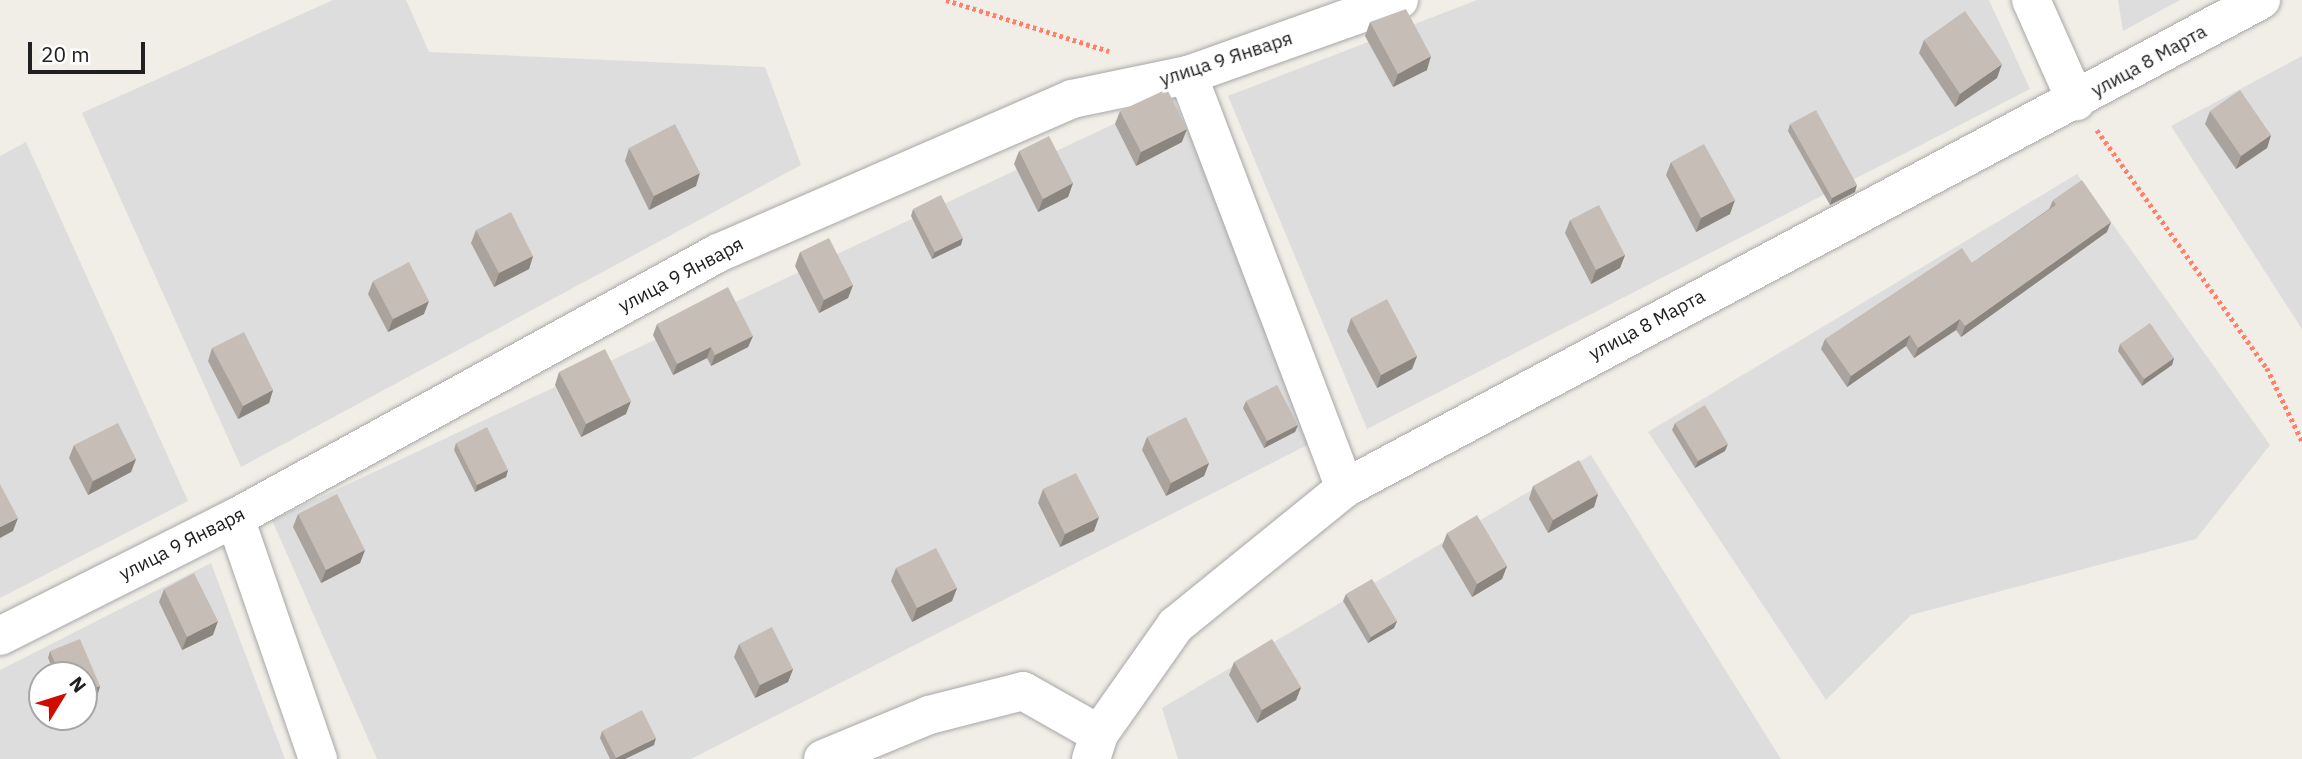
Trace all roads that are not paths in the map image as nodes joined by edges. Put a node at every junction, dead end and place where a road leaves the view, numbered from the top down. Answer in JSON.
{"nodes":[{"id":1,"x":1399,"y":0,"type":"edge"},
{"id":2,"x":2031,"y":0,"type":"edge"},
{"id":3,"x":2261,"y":0,"type":"edge"},
{"id":4,"x":1188,"y":75,"type":"junction"},
{"id":5,"x":2076,"y":101,"type":"junction"},
{"id":6,"x":1345,"y":488,"type":"junction"},
{"id":7,"x":235,"y":518,"type":"junction"},
{"id":8,"x":0,"y":636,"type":"edge"},
{"id":9,"x":1095,"y":746,"type":"edge"},
{"id":10,"x":318,"y":759,"type":"edge"},
{"id":11,"x":823,"y":759,"type":"edge"}],
"edges":[{"from":1,"to":4,"type":"street","name":"улица 9 Января"},
{"from":2,"to":5,"type":"street"},
{"from":3,"to":5,"type":"street","name":"улица 8 Марта"},
{"from":4,"to":6,"type":"street"},
{"from":4,"to":7,"type":"street","name":"улица 9 Января"},
{"from":5,"to":6,"type":"street","name":"улица 8 Марта"},
{"from":6,"to":9,"type":"street","name":"улица 8 Марта"},
{"from":7,"to":8,"type":"street","name":"улица 9 Января"},
{"from":7,"to":10,"type":"street"},
{"from":9,"to":11,"type":"street","name":"улица 8 Марта"}]}
